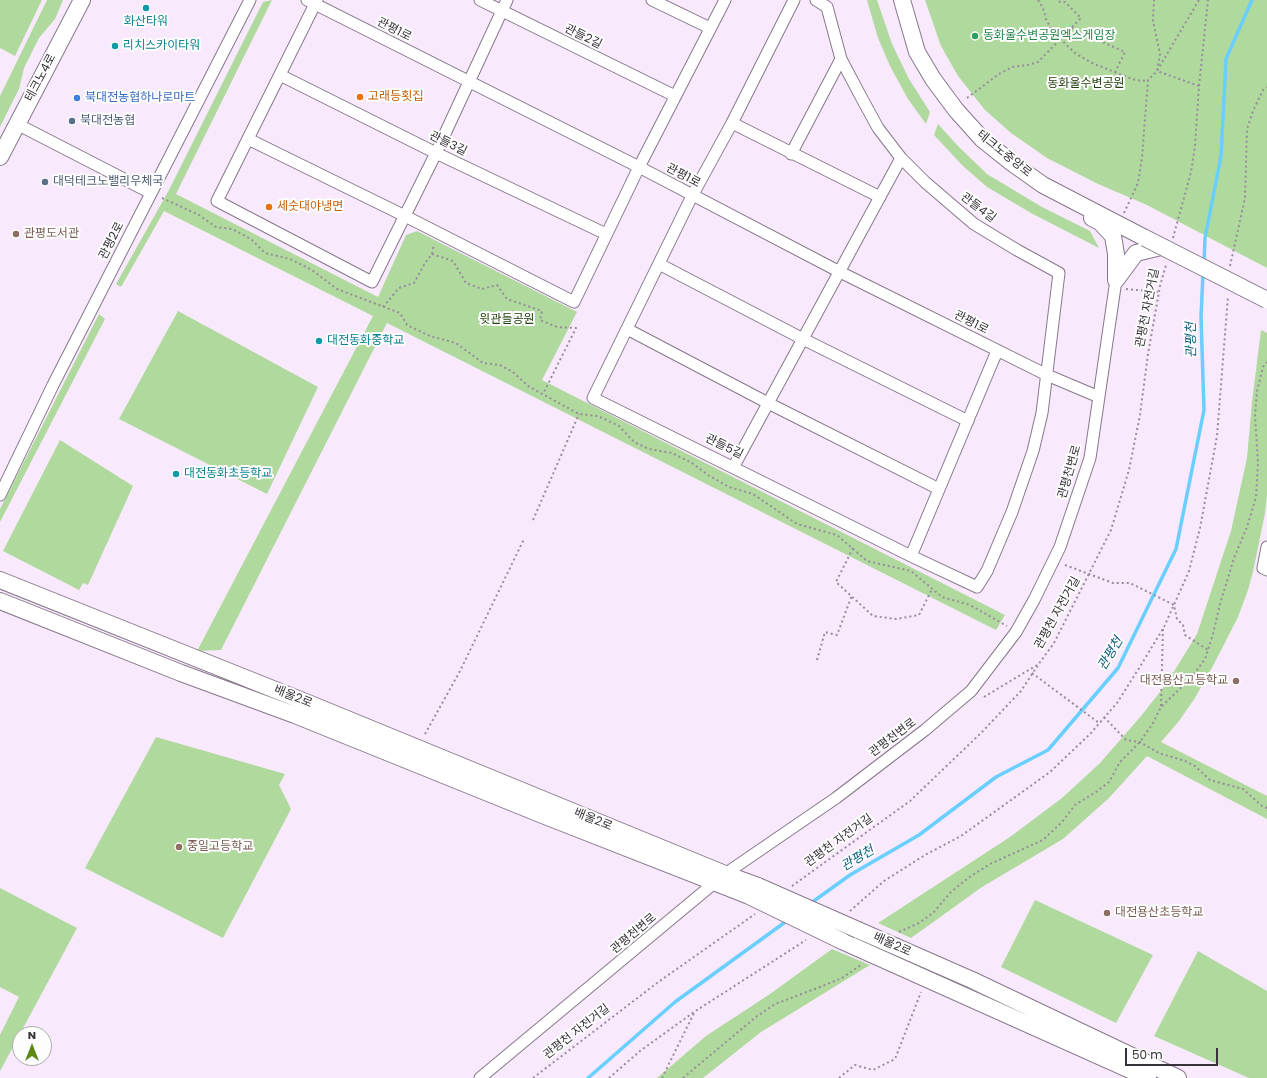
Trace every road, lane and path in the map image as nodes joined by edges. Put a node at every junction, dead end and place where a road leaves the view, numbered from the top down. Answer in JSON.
{"nodes":[{"id":1,"x":82,"y":0,"type":"edge"},
{"id":2,"x":250,"y":0,"type":"edge"},
{"id":3,"x":480,"y":0,"type":"edge"},
{"id":4,"x":507,"y":0,"type":"edge"},
{"id":5,"x":652,"y":0,"type":"edge"},
{"id":6,"x":724,"y":0,"type":"edge"},
{"id":7,"x":794,"y":0,"type":"edge"},
{"id":8,"x":816,"y":0,"type":"edge"},
{"id":9,"x":895,"y":0,"type":"edge"},
{"id":10,"x":902,"y":0,"type":"edge"},
{"id":11,"x":1038,"y":0,"type":"edge"},
{"id":12,"x":1058,"y":0,"type":"edge"},
{"id":13,"x":1154,"y":0,"type":"edge"},
{"id":14,"x":1199,"y":0,"type":"edge"},
{"id":15,"x":1208,"y":0,"type":"edge"},
{"id":16,"x":313,"y":1,"type":"edge"},
{"id":17,"x":502,"y":11,"type":"junction"},
{"id":18,"x":710,"y":28,"type":"junction"},
{"id":19,"x":909,"y":28,"type":"junction"},
{"id":20,"x":1071,"y":28,"type":"junction"},
{"id":21,"x":1060,"y":38,"type":"junction"},
{"id":22,"x":841,"y":59,"type":"junction"},
{"id":23,"x":1157,"y":71,"type":"junction"},
{"id":24,"x":1114,"y":72,"type":"junction"},
{"id":25,"x":280,"y":75,"type":"junction"},
{"id":26,"x":1148,"y":80,"type":"junction"},
{"id":27,"x":468,"y":82,"type":"junction"},
{"id":28,"x":1199,"y":86,"type":"junction"},
{"id":29,"x":1267,"y":87,"type":"edge"},
{"id":30,"x":675,"y":96,"type":"junction"},
{"id":31,"x":967,"y":98,"type":"dead end"},
{"id":32,"x":732,"y":123,"type":"junction"},
{"id":33,"x":17,"y":124,"type":"junction"},
{"id":34,"x":248,"y":139,"type":"junction"},
{"id":35,"x":436,"y":153,"type":"junction"},
{"id":36,"x":791,"y":154,"type":"junction"},
{"id":37,"x":0,"y":157,"type":"edge"},
{"id":38,"x":901,"y":158,"type":"junction"},
{"id":39,"x":639,"y":167,"type":"junction"},
{"id":40,"x":151,"y":194,"type":"junction"},
{"id":41,"x":692,"y":196,"type":"junction"},
{"id":42,"x":880,"y":197,"type":"junction"},
{"id":43,"x":1083,"y":205,"type":"junction"},
{"id":44,"x":1123,"y":215,"type":"dead end"},
{"id":45,"x":405,"y":216,"type":"junction"},
{"id":46,"x":606,"y":234,"type":"junction"},
{"id":47,"x":434,"y":244,"type":"dead end"},
{"id":48,"x":1145,"y":244,"type":"junction"},
{"id":49,"x":1167,"y":245,"type":"junction"},
{"id":50,"x":432,"y":254,"type":"junction"},
{"id":51,"x":659,"y":264,"type":"junction"},
{"id":52,"x":1166,"y":264,"type":"dead end"},
{"id":53,"x":1230,"y":269,"type":"dead end"},
{"id":54,"x":840,"y":272,"type":"junction"},
{"id":55,"x":1115,"y":284,"type":"junction"},
{"id":56,"x":1159,"y":292,"type":"junction"},
{"id":57,"x":1228,"y":292,"type":"dead end"},
{"id":58,"x":1267,"y":300,"type":"edge"},
{"id":59,"x":383,"y":307,"type":"junction"},
{"id":60,"x":627,"y":329,"type":"junction"},
{"id":61,"x":803,"y":340,"type":"junction"},
{"id":62,"x":997,"y":351,"type":"junction"},
{"id":63,"x":1267,"y":362,"type":"edge"},
{"id":64,"x":1047,"y":375,"type":"junction"},
{"id":65,"x":543,"y":394,"type":"junction"},
{"id":66,"x":1099,"y":397,"type":"junction"},
{"id":67,"x":768,"y":403,"type":"junction"},
{"id":68,"x":579,"y":414,"type":"junction"},
{"id":69,"x":968,"y":421,"type":"junction"},
{"id":70,"x":734,"y":466,"type":"junction"},
{"id":71,"x":939,"y":488,"type":"junction"},
{"id":72,"x":0,"y":495,"type":"edge"},
{"id":73,"x":533,"y":520,"type":"dead end"},
{"id":74,"x":524,"y":539,"type":"dead end"},
{"id":75,"x":853,"y":548,"type":"junction"},
{"id":76,"x":1267,"y":548,"type":"edge"},
{"id":77,"x":911,"y":556,"type":"junction"},
{"id":78,"x":1054,"y":561,"type":"junction"},
{"id":79,"x":1267,"y":570,"type":"edge"},
{"id":80,"x":1088,"y":575,"type":"junction"},
{"id":81,"x":0,"y":580,"type":"edge"},
{"id":82,"x":932,"y":589,"type":"junction"},
{"id":83,"x":852,"y":595,"type":"junction"},
{"id":84,"x":0,"y":601,"type":"edge"},
{"id":85,"x":1174,"y":605,"type":"junction"},
{"id":86,"x":1164,"y":627,"type":"junction"},
{"id":87,"x":1016,"y":632,"type":"junction"},
{"id":88,"x":1208,"y":650,"type":"junction"},
{"id":89,"x":817,"y":660,"type":"dead end"},
{"id":90,"x":1038,"y":665,"type":"junction"},
{"id":91,"x":1032,"y":673,"type":"junction"},
{"id":92,"x":984,"y":697,"type":"dead end"},
{"id":93,"x":1161,"y":707,"type":"junction"},
{"id":94,"x":1104,"y":717,"type":"junction"},
{"id":95,"x":1099,"y":723,"type":"junction"},
{"id":96,"x":425,"y":734,"type":"dead end"},
{"id":97,"x":1140,"y":742,"type":"junction"},
{"id":98,"x":1267,"y":808,"type":"edge"},
{"id":99,"x":721,"y":878,"type":"junction"},
{"id":100,"x":788,"y":889,"type":"dead end"},
{"id":101,"x":752,"y":891,"type":"junction"},
{"id":102,"x":757,"y":912,"type":"dead end"},
{"id":103,"x":847,"y":913,"type":"dead end"},
{"id":104,"x":894,"y":934,"type":"dead end"},
{"id":105,"x":810,"y":938,"type":"dead end"},
{"id":106,"x":863,"y":964,"type":"dead end"},
{"id":107,"x":922,"y":990,"type":"dead end"},
{"id":108,"x":694,"y":1012,"type":"junction"},
{"id":109,"x":480,"y":1078,"type":"edge"},
{"id":110,"x":533,"y":1078,"type":"edge"},
{"id":111,"x":609,"y":1078,"type":"edge"},
{"id":112,"x":662,"y":1078,"type":"edge"},
{"id":113,"x":683,"y":1078,"type":"edge"},
{"id":114,"x":839,"y":1078,"type":"edge"},
{"id":115,"x":1148,"y":1078,"type":"edge"},
{"id":116,"x":1178,"y":1078,"type":"edge"}],
"edges":[{"from":1,"to":33,"type":"main road","name":"테크노4로"},
{"from":2,"to":40,"type":"street","name":"관평2로"},
{"from":3,"to":17,"type":"street","name":"관들2길"},
{"from":4,"to":17,"type":"street"},
{"from":5,"to":18,"type":"street"},
{"from":6,"to":18,"type":"street"},
{"from":7,"to":32,"type":"street"},
{"from":8,"to":22,"type":"street","name":"관들4길"},
{"from":9,"to":19,"type":"main road"},
{"from":10,"to":19,"type":"main road","name":"테크노중앙로"},
{"from":11,"to":21,"type":"path"},
{"from":12,"to":20,"type":"path"},
{"from":13,"to":23,"type":"path"},
{"from":14,"to":23,"type":"path"},
{"from":15,"to":28,"type":"path"},
{"from":16,"to":25,"type":"street"},
{"from":16,"to":27,"type":"street","name":"관평1로"},
{"from":17,"to":27,"type":"street"},
{"from":17,"to":30,"type":"street","name":"관들2길"},
{"from":18,"to":30,"type":"street"},
{"from":19,"to":43,"type":"main road","name":"테크노중앙로"},
{"from":20,"to":21,"type":"path"},
{"from":20,"to":24,"type":"path"},
{"from":21,"to":24,"type":"path"},
{"from":21,"to":31,"type":"path"},
{"from":22,"to":36,"type":"street"},
{"from":22,"to":38,"type":"street","name":"관들4길"},
{"from":23,"to":26,"type":"path"},
{"from":23,"to":28,"type":"path"},
{"from":24,"to":26,"type":"path"},
{"from":25,"to":34,"type":"street"},
{"from":25,"to":35,"type":"street","name":"관들3길"},
{"from":26,"to":44,"type":"path"},
{"from":27,"to":35,"type":"street"},
{"from":27,"to":39,"type":"street","name":"관평1로"},
{"from":28,"to":49,"type":"path"},
{"from":29,"to":53,"type":"path"},
{"from":30,"to":39,"type":"street"},
{"from":32,"to":36,"type":"street"},
{"from":32,"to":41,"type":"street"},
{"from":33,"to":37,"type":"main road","name":"테크노4로"},
{"from":33,"to":40,"type":"street"},
{"from":34,"to":45,"type":"street"},
{"from":34,"to":45,"type":"street"},
{"from":35,"to":45,"type":"street"},
{"from":35,"to":46,"type":"street","name":"관들3길"},
{"from":36,"to":42,"type":"street"},
{"from":38,"to":42,"type":"street"},
{"from":38,"to":64,"type":"street","name":"관들4길"},
{"from":39,"to":41,"type":"street","name":"관평1로"},
{"from":39,"to":46,"type":"street"},
{"from":40,"to":59,"type":"path"},
{"from":40,"to":72,"type":"street","name":"관평2로"},
{"from":41,"to":51,"type":"street","name":"관들5길"},
{"from":41,"to":54,"type":"street","name":"관평1로"},
{"from":42,"to":54,"type":"street"},
{"from":43,"to":48,"type":"main road","name":"테크노중앙로"},
{"from":43,"to":55,"type":"main road"},
{"from":45,"to":46,"type":"street"},
{"from":47,"to":50,"type":"path"},
{"from":48,"to":49,"type":"main road","name":"테크노중앙로","bridge":true},
{"from":48,"to":55,"type":"main road"},
{"from":49,"to":58,"type":"main road","name":"테크노중앙로","bridge":true},
{"from":50,"to":59,"type":"path"},
{"from":50,"to":65,"type":"path"},
{"from":51,"to":60,"type":"street","name":"관들5길"},
{"from":51,"to":61,"type":"street"},
{"from":52,"to":56,"type":"path","name":"관평천 자전거길"},
{"from":54,"to":61,"type":"street"},
{"from":54,"to":62,"type":"street","name":"관평1로"},
{"from":55,"to":56,"type":"path"},
{"from":55,"to":66,"type":"street","name":"관평천변로"},
{"from":56,"to":80,"type":"path","name":"관평천 자전거길"},
{"from":57,"to":85,"type":"path"},
{"from":59,"to":65,"type":"path"},
{"from":60,"to":67,"type":"street"},
{"from":60,"to":70,"type":"street","name":"관들5길"},
{"from":61,"to":67,"type":"street"},
{"from":61,"to":69,"type":"street"},
{"from":62,"to":64,"type":"street","name":"관평1로"},
{"from":62,"to":69,"type":"street"},
{"from":63,"to":88,"type":"path"},
{"from":64,"to":66,"type":"street","name":"관평1로"},
{"from":64,"to":77,"type":"street","name":"관들5길"},
{"from":65,"to":68,"type":"path"},
{"from":66,"to":78,"type":"street","name":"관평천변로"},
{"from":67,"to":70,"type":"street"},
{"from":67,"to":71,"type":"street"},
{"from":68,"to":73,"type":"path"},
{"from":68,"to":75,"type":"path"},
{"from":69,"to":71,"type":"street"},
{"from":70,"to":77,"type":"street","name":"관들5길"},
{"from":71,"to":77,"type":"street"},
{"from":74,"to":96,"type":"path"},
{"from":75,"to":82,"type":"path"},
{"from":75,"to":83,"type":"path"},
{"from":76,"to":79,"type":"street"},
{"from":78,"to":80,"type":"path"},
{"from":78,"to":87,"type":"street","name":"관평천변로"},
{"from":80,"to":85,"type":"path"},
{"from":80,"to":90,"type":"path","name":"관평천 자전거길"},
{"from":81,"to":99,"type":"main road","name":"배울2로"},
{"from":82,"to":83,"type":"path"},
{"from":82,"to":87,"type":"path"},
{"from":83,"to":89,"type":"path"},
{"from":84,"to":99,"type":"main road","name":"배울2로"},
{"from":85,"to":86,"type":"path"},
{"from":85,"to":88,"type":"path"},
{"from":86,"to":93,"type":"path"},
{"from":86,"to":94,"type":"path"},
{"from":87,"to":99,"type":"street","name":"관평천변로"},
{"from":88,"to":93,"type":"path"},
{"from":90,"to":91,"type":"path","name":"관평천 자전거길"},
{"from":90,"to":92,"type":"path"},
{"from":91,"to":95,"type":"path"},
{"from":91,"to":100,"type":"path","name":"관평천 자전거길"},
{"from":93,"to":97,"type":"path"},
{"from":94,"to":95,"type":"path"},
{"from":94,"to":97,"type":"path"},
{"from":95,"to":103,"type":"path"},
{"from":97,"to":98,"type":"path"},
{"from":97,"to":104,"type":"path"},
{"from":99,"to":101,"type":"main road","name":"배울2로"},
{"from":99,"to":109,"type":"street","name":"관평천변로"},
{"from":101,"to":115,"type":"main road","name":"배울2로","bridge":true},
{"from":101,"to":116,"type":"main road","name":"배울2로","bridge":true},
{"from":102,"to":110,"type":"path","name":"관평천 자전거길"},
{"from":105,"to":108,"type":"path"},
{"from":106,"to":113,"type":"path"},
{"from":107,"to":114,"type":"path"},
{"from":108,"to":111,"type":"path"},
{"from":108,"to":112,"type":"path"}]}
